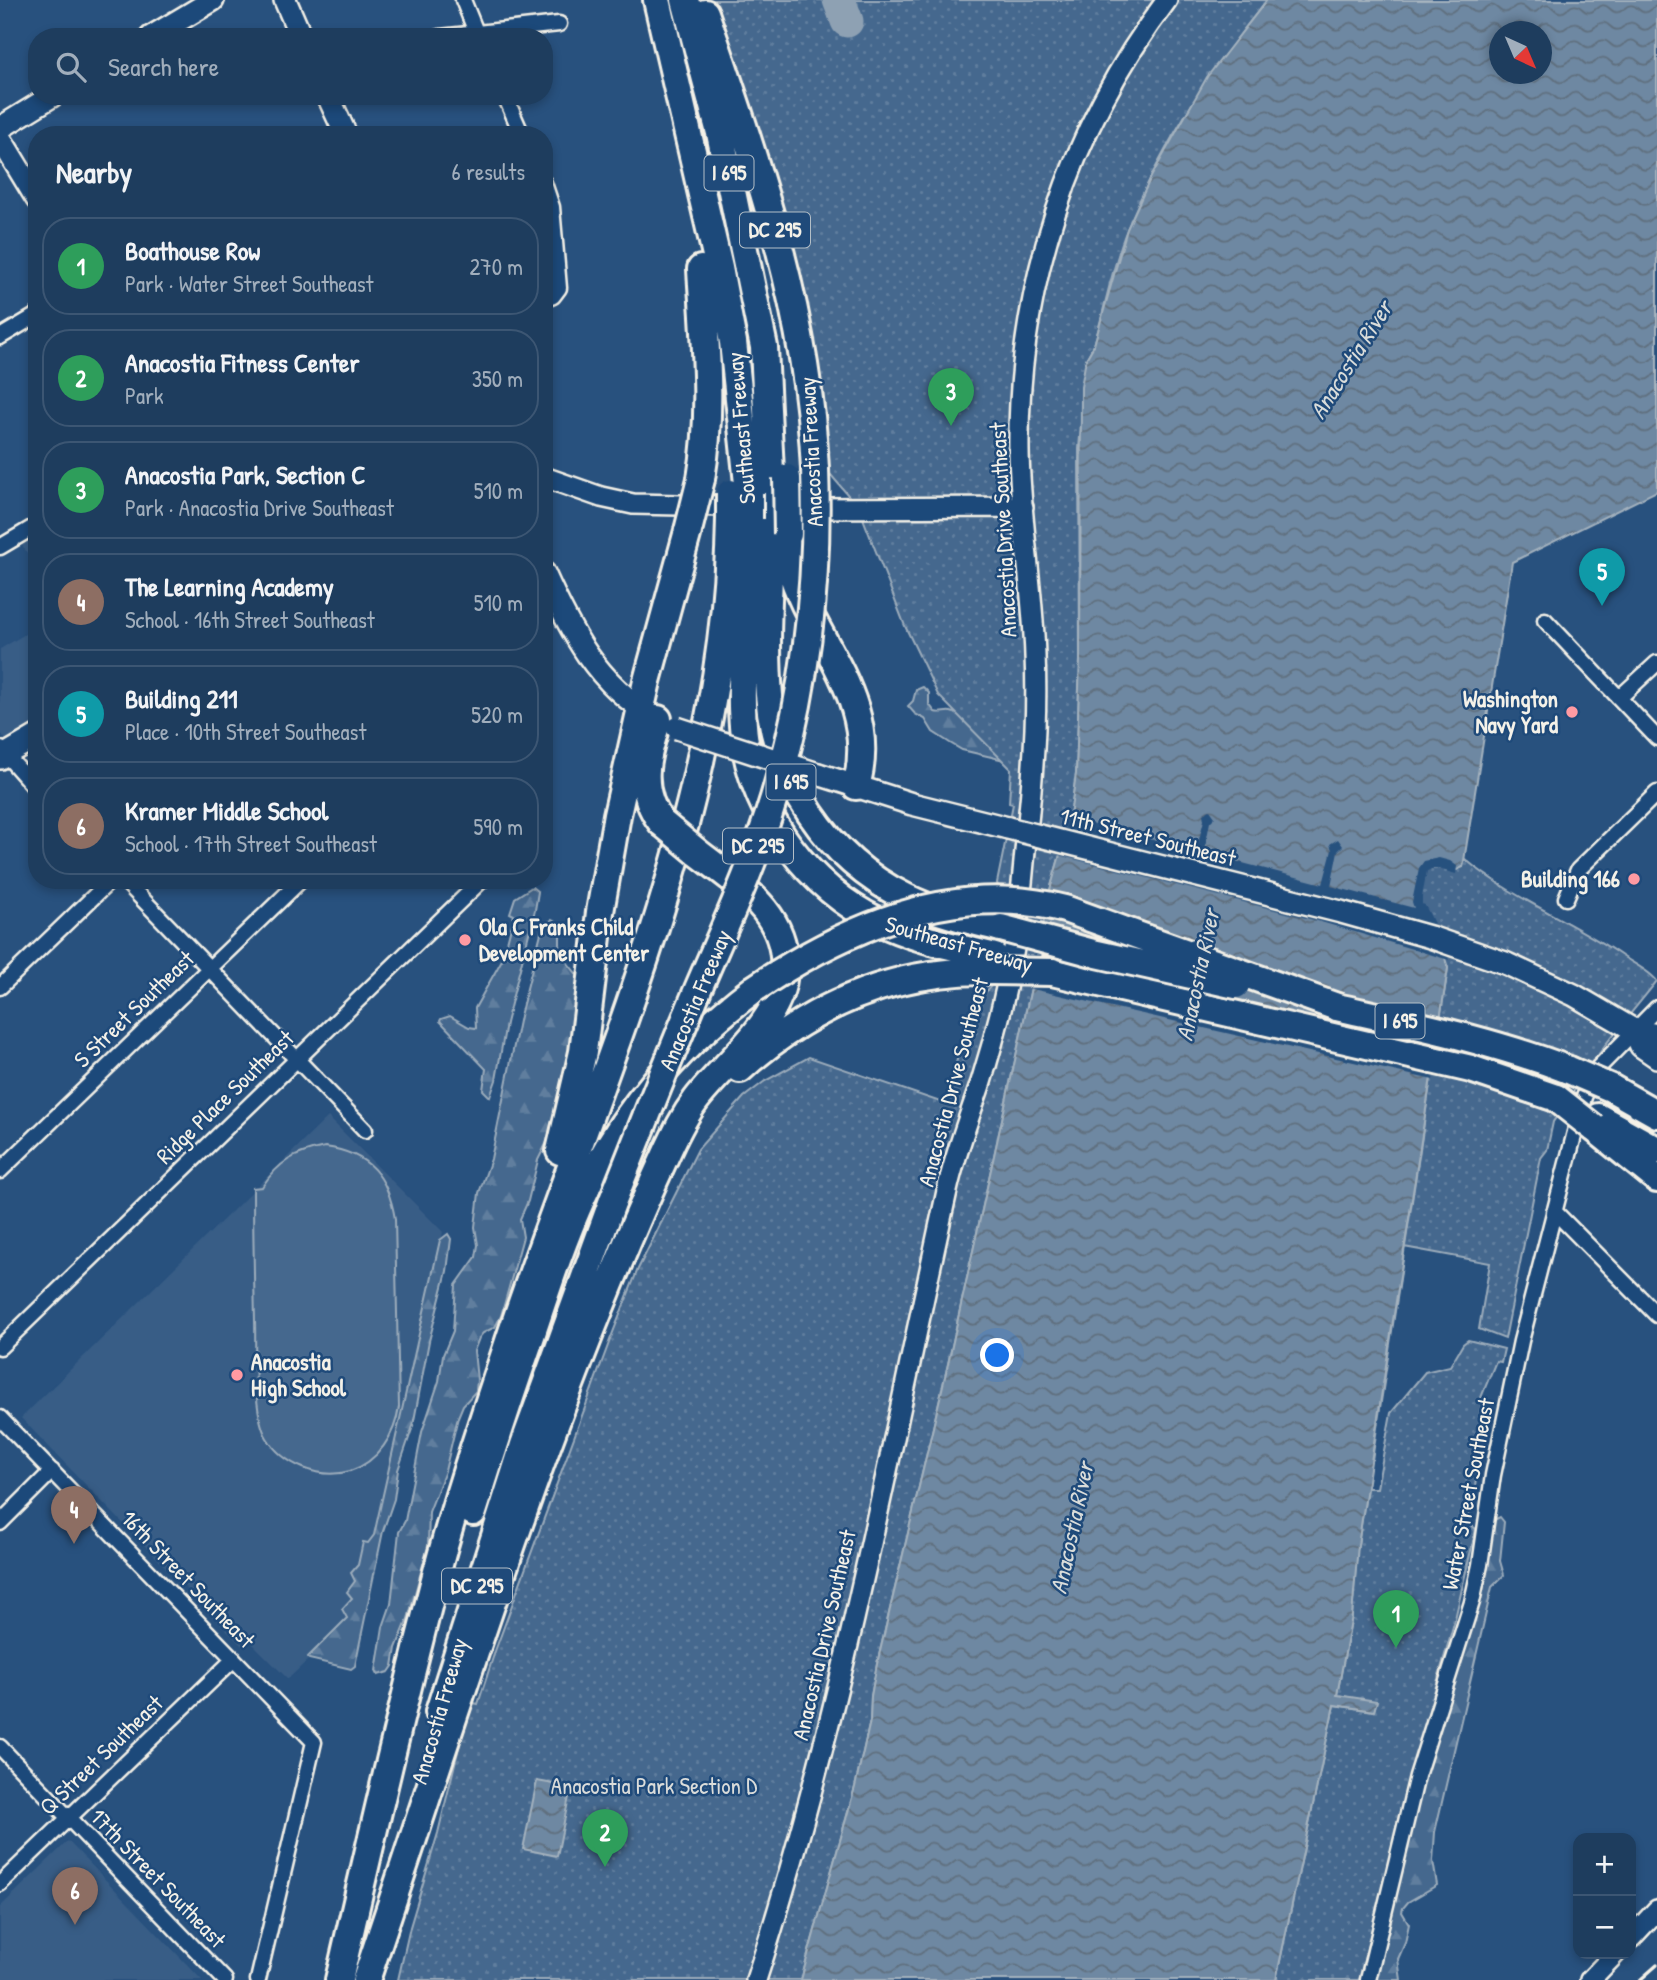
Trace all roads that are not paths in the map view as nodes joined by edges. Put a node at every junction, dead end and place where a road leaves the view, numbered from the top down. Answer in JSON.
{"nodes":[{"id":1,"x":213,"y":0,"type":"edge"},
{"id":2,"x":285,"y":0,"type":"edge"},
{"id":3,"x":463,"y":0,"type":"edge"},
{"id":4,"x":649,"y":0,"type":"edge"},
{"id":5,"x":657,"y":0,"type":"edge"},
{"id":6,"x":685,"y":0,"type":"edge"},
{"id":7,"x":700,"y":0,"type":"edge"},
{"id":8,"x":1167,"y":0,"type":"edge"},
{"id":9,"x":559,"y":24,"type":"dead end"},
{"id":10,"x":166,"y":28,"type":"edge"},
{"id":11,"x":297,"y":28,"type":"edge"},
{"id":12,"x":474,"y":28,"type":"edge"},
{"id":13,"x":529,"y":28,"type":"edge"},
{"id":14,"x":37,"y":105,"type":"edge"},
{"id":15,"x":331,"y":105,"type":"edge"},
{"id":16,"x":509,"y":105,"type":"edge"},
{"id":17,"x":339,"y":126,"type":"edge"},
{"id":18,"x":518,"y":126,"type":"edge"},
{"id":19,"x":0,"y":128,"type":"edge"},
{"id":20,"x":0,"y":138,"type":"edge"},
{"id":21,"x":28,"y":184,"type":"edge"},
{"id":22,"x":553,"y":219,"type":"edge"},
{"id":23,"x":701,"y":269,"type":"junction"},
{"id":24,"x":553,"y":296,"type":"edge"},
{"id":25,"x":28,"y":320,"type":"edge"},
{"id":26,"x":0,"y":337,"type":"edge"},
{"id":27,"x":553,"y":480,"type":"edge"},
{"id":28,"x":759,"y":506,"type":"junction"},
{"id":29,"x":1023,"y":507,"type":"junction"},
{"id":30,"x":28,"y":530,"type":"edge"},
{"id":31,"x":0,"y":547,"type":"edge"},
{"id":32,"x":553,"y":592,"type":"edge"},
{"id":33,"x":1545,"y":620,"type":"dead end"},
{"id":34,"x":1657,"y":663,"type":"edge"},
{"id":35,"x":1619,"y":698,"type":"junction"},
{"id":36,"x":659,"y":719,"type":"junction"},
{"id":37,"x":1657,"y":738,"type":"edge"},
{"id":38,"x":28,"y":740,"type":"edge"},
{"id":39,"x":2,"y":753,"type":"edge"},
{"id":40,"x":28,"y":780,"type":"edge"},
{"id":41,"x":856,"y":786,"type":"junction"},
{"id":42,"x":1657,"y":793,"type":"edge"},
{"id":43,"x":102,"y":889,"type":"edge"},
{"id":44,"x":133,"y":889,"type":"edge"},
{"id":45,"x":292,"y":889,"type":"edge"},
{"id":46,"x":473,"y":889,"type":"edge"},
{"id":47,"x":1566,"y":898,"type":"dead end"},
{"id":48,"x":994,"y":964,"type":"junction"},
{"id":49,"x":210,"y":968,"type":"junction"},
{"id":50,"x":0,"y":987,"type":"edge"},
{"id":51,"x":1337,"y":1007,"type":"junction"},
{"id":52,"x":1657,"y":1008,"type":"edge"},
{"id":53,"x":1634,"y":1030,"type":"junction"},
{"id":54,"x":1657,"y":1035,"type":"edge"},
{"id":55,"x":1657,"y":1057,"type":"edge"},
{"id":56,"x":297,"y":1059,"type":"junction"},
{"id":57,"x":1657,"y":1114,"type":"edge"},
{"id":58,"x":1595,"y":1122,"type":"junction"},
{"id":59,"x":365,"y":1130,"type":"dead end"},
{"id":60,"x":1657,"y":1150,"type":"edge"},
{"id":61,"x":0,"y":1171,"type":"edge"},
{"id":62,"x":1657,"y":1179,"type":"edge"},
{"id":63,"x":650,"y":1190,"type":"junction"},
{"id":64,"x":1554,"y":1211,"type":"junction"},
{"id":65,"x":1657,"y":1315,"type":"edge"},
{"id":66,"x":514,"y":1328,"type":"junction"},
{"id":67,"x":0,"y":1347,"type":"edge"},
{"id":68,"x":0,"y":1418,"type":"edge"},
{"id":69,"x":52,"y":1471,"type":"junction"},
{"id":70,"x":0,"y":1523,"type":"edge"},
{"id":71,"x":234,"y":1659,"type":"junction"},
{"id":72,"x":0,"y":1747,"type":"edge"},
{"id":73,"x":69,"y":1818,"type":"junction"},
{"id":74,"x":363,"y":1875,"type":"junction"},
{"id":75,"x":0,"y":1884,"type":"edge"},
{"id":76,"x":1657,"y":1910,"type":"edge"},
{"id":77,"x":1636,"y":1933,"type":"edge"},
{"id":78,"x":1610,"y":1959,"type":"edge"},
{"id":79,"x":225,"y":1980,"type":"edge"},
{"id":80,"x":258,"y":1980,"type":"edge"},
{"id":81,"x":338,"y":1980,"type":"edge"},
{"id":82,"x":366,"y":1980,"type":"edge"},
{"id":83,"x":757,"y":1980,"type":"edge"},
{"id":84,"x":1368,"y":1980,"type":"edge"},
{"id":85,"x":1590,"y":1980,"type":"edge"}],
"edges":[{"from":1,"to":10,"type":"main road"},
{"from":2,"to":11,"type":"main road"},
{"from":3,"to":12,"type":"street"},
{"from":4,"to":23,"type":"highway","name":"Anacostia Freeway","number":"DC 295"},
{"from":5,"to":28,"type":"highway","name":"Southeast Freeway","number":"I 695"},
{"from":6,"to":28,"type":"highway","name":"Southeast Freeway","number":"I 695"},
{"from":7,"to":82,"type":"highway","name":"Anacostia Freeway","number":"DC 295","bridge":true},
{"from":8,"to":29,"type":"street","name":"Anacostia Drive Southeast"},
{"from":9,"to":13,"type":"street"},
{"from":14,"to":19,"type":"main road"},
{"from":15,"to":17,"type":"main road"},
{"from":16,"to":18,"type":"street"},
{"from":20,"to":21,"type":"main road"},
{"from":22,"to":24,"type":"street"},
{"from":23,"to":28,"type":"highway","name":"Anacostia Freeway","number":"DC 295"},
{"from":23,"to":36,"type":"highway","bridge":true},
{"from":25,"to":26,"type":"street"},
{"from":27,"to":29,"type":"street"},
{"from":28,"to":41,"type":"highway"},
{"from":28,"to":48,"type":"highway","name":"Southeast Freeway","number":"I 695"},
{"from":28,"to":51,"type":"highway","name":"Southeast Freeway","number":"I 695","bridge":true},
{"from":28,"to":66,"type":"highway","name":"Anacostia Freeway","number":"DC 295"},
{"from":29,"to":83,"type":"street","name":"Anacostia Drive Southeast"},
{"from":30,"to":31,"type":"street"},
{"from":32,"to":36,"type":"main road"},
{"from":33,"to":35,"type":"street"},
{"from":34,"to":35,"type":"street"},
{"from":35,"to":37,"type":"street"},
{"from":36,"to":41,"type":"main road","name":"11th Street Southeast","bridge":true},
{"from":36,"to":63,"type":"highway","bridge":true},
{"from":36,"to":66,"type":"highway"},
{"from":38,"to":39,"type":"main road"},
{"from":39,"to":40,"type":"street"},
{"from":41,"to":53,"type":"main road","name":"11th Street Southeast","bridge":true},
{"from":42,"to":47,"type":"street"},
{"from":43,"to":50,"type":"street"},
{"from":44,"to":49,"type":"street"},
{"from":45,"to":49,"type":"street","name":"S Street Southeast"},
{"from":46,"to":56,"type":"street","name":"Ridge Place Southeast"},
{"from":48,"to":58,"type":"highway","name":"Southeast Freeway","number":"I 695","bridge":true},
{"from":48,"to":63,"type":"highway"},
{"from":49,"to":56,"type":"street"},
{"from":49,"to":61,"type":"street","name":"S Street Southeast"},
{"from":51,"to":57,"type":"highway","name":"Southeast Freeway","number":"I 695","bridge":true},
{"from":51,"to":74,"type":"highway","bridge":true},
{"from":52,"to":53,"type":"street","name":"Water Street Southeast"},
{"from":53,"to":54,"type":"main road","name":"11th Street Southeast"},
{"from":53,"to":55,"type":"main road","name":"11th Street Southeast"},
{"from":53,"to":64,"type":"street","name":"Water Street Southeast"},
{"from":56,"to":59,"type":"street"},
{"from":56,"to":67,"type":"street","name":"Ridge Place Southeast"},
{"from":58,"to":60,"type":"highway","name":"Southeast Freeway","number":"I 695"},
{"from":58,"to":62,"type":"highway"},
{"from":63,"to":82,"type":"highway"},
{"from":64,"to":65,"type":"street"},
{"from":64,"to":84,"type":"street","name":"Water Street Southeast"},
{"from":66,"to":74,"type":"highway","name":"Anacostia Freeway","number":"DC 295"},
{"from":68,"to":69,"type":"street","name":"16th Street Southeast"},
{"from":69,"to":70,"type":"street"},
{"from":69,"to":71,"type":"street","name":"16th Street Southeast"},
{"from":71,"to":73,"type":"street","name":"Q Street Southeast"},
{"from":71,"to":80,"type":"street","name":"16th Street Southeast"},
{"from":72,"to":73,"type":"street","name":"17th Street Southeast"},
{"from":73,"to":75,"type":"street","name":"Q Street Southeast"},
{"from":73,"to":79,"type":"street","name":"17th Street Southeast"},
{"from":74,"to":81,"type":"highway","name":"Anacostia Freeway","number":"DC 295"},
{"from":76,"to":77,"type":"street"},
{"from":78,"to":85,"type":"street"}]}
